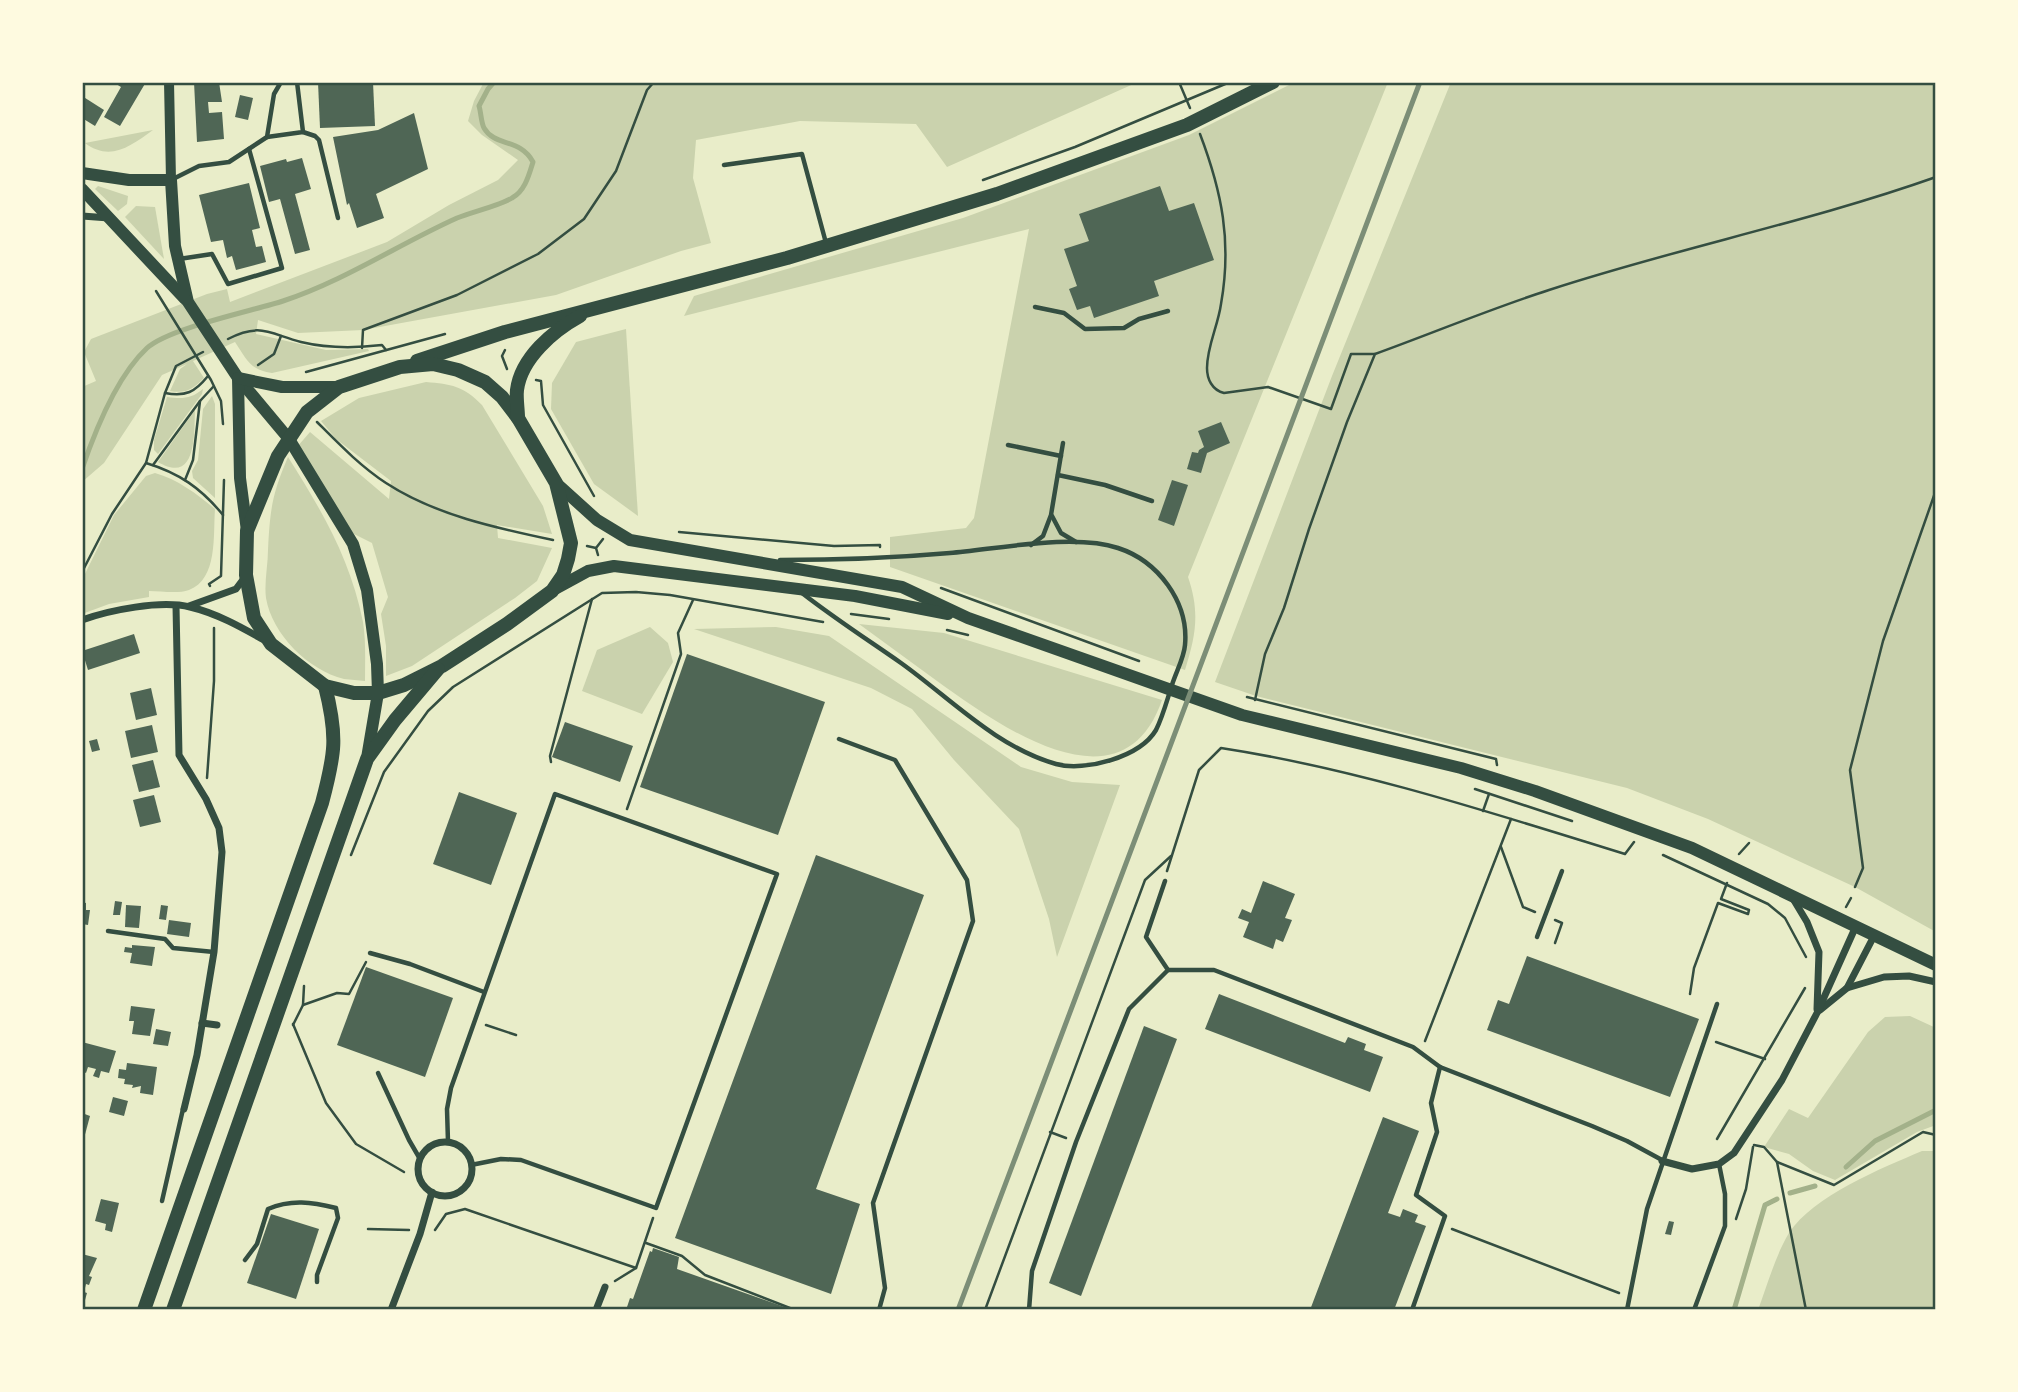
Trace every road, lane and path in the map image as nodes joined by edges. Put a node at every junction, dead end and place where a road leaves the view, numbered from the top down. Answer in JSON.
{"nodes":[{"id":1,"x":169,"y":82,"type":"edge"},
{"id":2,"x":281,"y":82,"type":"edge"},
{"id":3,"x":297,"y":82,"type":"edge"},
{"id":4,"x":654,"y":82,"type":"edge"},
{"id":5,"x":1273,"y":82,"type":"edge"},
{"id":6,"x":303,"y":132,"type":"junction"},
{"id":7,"x":267,"y":137,"type":"junction"},
{"id":8,"x":249,"y":149,"type":"junction"},
{"id":9,"x":724,"y":165,"type":"dead end"},
{"id":10,"x":1213,"y":168,"type":"dead end"},
{"id":11,"x":82,"y":173,"type":"edge"},
{"id":12,"x":1936,"y":177,"type":"edge"},
{"id":13,"x":171,"y":180,"type":"junction"},
{"id":14,"x":82,"y":189,"type":"edge"},
{"id":15,"x":82,"y":216,"type":"edge"},
{"id":16,"x":110,"y":218,"type":"junction"},
{"id":17,"x":338,"y":218,"type":"dead end"},
{"id":18,"x":826,"y":246,"type":"junction"},
{"id":19,"x":178,"y":259,"type":"junction"},
{"id":20,"x":188,"y":302,"type":"junction"},
{"id":21,"x":163,"y":303,"type":"dead end"},
{"id":22,"x":1035,"y":307,"type":"dead end"},
{"id":23,"x":593,"y":309,"type":"junction"},
{"id":24,"x":1168,"y":311,"type":"dead end"},
{"id":25,"x":264,"y":330,"type":"dead end"},
{"id":26,"x":281,"y":335,"type":"junction"},
{"id":27,"x":507,"y":343,"type":"dead end"},
{"id":28,"x":362,"y":348,"type":"junction"},
{"id":29,"x":1375,"y":354,"type":"junction"},
{"id":30,"x":258,"y":365,"type":"dead end"},
{"id":31,"x":176,"y":366,"type":"dead end"},
{"id":32,"x":400,"y":367,"type":"junction"},
{"id":33,"x":508,"y":371,"type":"dead end"},
{"id":34,"x":306,"y":372,"type":"dead end"},
{"id":35,"x":208,"y":376,"type":"junction"},
{"id":36,"x":238,"y":378,"type":"junction"},
{"id":37,"x":541,"y":381,"type":"dead end"},
{"id":38,"x":214,"y":386,"type":"junction"},
{"id":39,"x":339,"y":387,"type":"junction"},
{"id":40,"x":164,"y":393,"type":"junction"},
{"id":41,"x":200,"y":401,"type":"junction"},
{"id":42,"x":519,"y":418,"type":"junction"},
{"id":43,"x":317,"y":422,"type":"dead end"},
{"id":44,"x":223,"y":431,"type":"dead end"},
{"id":45,"x":289,"y":439,"type":"junction"},
{"id":46,"x":1063,"y":443,"type":"dead end"},
{"id":47,"x":1008,"y":445,"type":"dead end"},
{"id":48,"x":1061,"y":456,"type":"junction"},
{"id":49,"x":146,"y":463,"type":"junction"},
{"id":50,"x":152,"y":465,"type":"junction"},
{"id":51,"x":1058,"y":475,"type":"junction"},
{"id":52,"x":225,"y":476,"type":"dead end"},
{"id":53,"x":185,"y":480,"type":"junction"},
{"id":54,"x":556,"y":483,"type":"junction"},
{"id":55,"x":1936,"y":490,"type":"edge"},
{"id":56,"x":1152,"y":501,"type":"dead end"},
{"id":57,"x":597,"y":502,"type":"dead end"},
{"id":58,"x":223,"y":515,"type":"junction"},
{"id":59,"x":1051,"y":515,"type":"junction"},
{"id":60,"x":247,"y":531,"type":"junction"},
{"id":61,"x":675,"y":532,"type":"dead end"},
{"id":62,"x":552,"y":540,"type":"dead end"},
{"id":63,"x":601,"y":541,"type":"dead end"},
{"id":64,"x":1078,"y":543,"type":"junction"},
{"id":65,"x":581,"y":544,"type":"dead end"},
{"id":66,"x":1030,"y":545,"type":"junction"},
{"id":67,"x":596,"y":548,"type":"junction"},
{"id":68,"x":880,"y":550,"type":"dead end"},
{"id":69,"x":598,"y":557,"type":"dead end"},
{"id":70,"x":748,"y":561,"type":"junction"},
{"id":71,"x":82,"y":572,"type":"edge"},
{"id":72,"x":246,"y":575,"type":"junction"},
{"id":73,"x":209,"y":584,"type":"dead end"},
{"id":74,"x":940,"y":587,"type":"dead end"},
{"id":75,"x":799,"y":590,"type":"junction"},
{"id":76,"x":552,"y":591,"type":"junction"},
{"id":77,"x":592,"y":599,"type":"junction"},
{"id":78,"x":694,"y":599,"type":"junction"},
{"id":79,"x":177,"y":606,"type":"junction"},
{"id":80,"x":188,"y":607,"type":"junction"},
{"id":81,"x":841,"y":613,"type":"dead end"},
{"id":82,"x":968,"y":618,"type":"junction"},
{"id":83,"x":893,"y":619,"type":"dead end"},
{"id":84,"x":82,"y":620,"type":"edge"},
{"id":85,"x":828,"y":623,"type":"dead end"},
{"id":86,"x":941,"y":628,"type":"dead end"},
{"id":87,"x":215,"y":632,"type":"dead end"},
{"id":88,"x":977,"y":638,"type":"dead end"},
{"id":89,"x":271,"y":644,"type":"junction"},
{"id":90,"x":1139,"y":661,"type":"dead end"},
{"id":91,"x":442,"y":666,"type":"junction"},
{"id":92,"x":324,"y":686,"type":"junction"},
{"id":93,"x":378,"y":693,"type":"junction"},
{"id":94,"x":1247,"y":697,"type":"dead end"},
{"id":95,"x":1255,"y":700,"type":"junction"},
{"id":96,"x":839,"y":739,"type":"dead end"},
{"id":97,"x":367,"y":758,"type":"junction"},
{"id":98,"x":1496,"y":759,"type":"dead end"},
{"id":99,"x":551,"y":762,"type":"dead end"},
{"id":100,"x":1467,"y":786,"type":"dead end"},
{"id":101,"x":1489,"y":794,"type":"junction"},
{"id":102,"x":206,"y":799,"type":"junction"},
{"id":103,"x":1483,"y":811,"type":"junction"},
{"id":104,"x":623,"y":818,"type":"junction"},
{"id":105,"x":1511,"y":819,"type":"junction"},
{"id":106,"x":1574,"y":822,"type":"dead end"},
{"id":107,"x":1640,"y":828,"type":"junction"},
{"id":108,"x":1501,"y":847,"type":"junction"},
{"id":109,"x":1657,"y":852,"type":"dead end"},
{"id":110,"x":1171,"y":856,"type":"junction"},
{"id":111,"x":349,"y":860,"type":"dead end"},
{"id":112,"x":1562,"y":871,"type":"dead end"},
{"id":113,"x":1165,"y":881,"type":"joint"},
{"id":114,"x":1727,"y":883,"type":"junction"},
{"id":115,"x":1855,"y":887,"type":"dead end"},
{"id":116,"x":1790,"y":894,"type":"junction"},
{"id":117,"x":1545,"y":916,"type":"junction"},
{"id":118,"x":1856,"y":926,"type":"junction"},
{"id":119,"x":108,"y":931,"type":"dead end"},
{"id":120,"x":1875,"y":934,"type":"junction"},
{"id":121,"x":1537,"y":937,"type":"dead end"},
{"id":122,"x":1555,"y":943,"type":"dead end"},
{"id":123,"x":214,"y":952,"type":"junction"},
{"id":124,"x":370,"y":953,"type":"joint"},
{"id":125,"x":1807,"y":960,"type":"dead end"},
{"id":126,"x":1936,"y":965,"type":"edge"},
{"id":127,"x":1168,"y":970,"type":"junction"},
{"id":128,"x":304,"y":982,"type":"dead end"},
{"id":129,"x":1936,"y":982,"type":"edge"},
{"id":130,"x":1805,"y":988,"type":"dead end"},
{"id":131,"x":1847,"y":988,"type":"junction"},
{"id":132,"x":484,"y":992,"type":"junction"},
{"id":133,"x":1690,"y":994,"type":"dead end"},
{"id":134,"x":1717,"y":1004,"type":"dead end"},
{"id":135,"x":303,"y":1005,"type":"junction"},
{"id":136,"x":1817,"y":1013,"type":"junction"},
{"id":137,"x":473,"y":1021,"type":"junction"},
{"id":138,"x":202,"y":1023,"type":"junction"},
{"id":139,"x":217,"y":1025,"type":"dead end"},
{"id":140,"x":516,"y":1035,"type":"dead end"},
{"id":141,"x":1707,"y":1038,"type":"junction"},
{"id":142,"x":1420,"y":1052,"type":"junction"},
{"id":143,"x":1765,"y":1059,"type":"junction"},
{"id":144,"x":1440,"y":1067,"type":"junction"},
{"id":145,"x":378,"y":1073,"type":"dead end"},
{"id":146,"x":184,"y":1108,"type":"joint"},
{"id":147,"x":1050,"y":1132,"type":"junction"},
{"id":148,"x":1936,"y":1135,"type":"edge"},
{"id":149,"x":1717,"y":1139,"type":"dead end"},
{"id":150,"x":448,"y":1142,"type":"junction"},
{"id":151,"x":1076,"y":1142,"type":"junction"},
{"id":152,"x":1754,"y":1146,"type":"dead end"},
{"id":153,"x":420,"y":1159,"type":"junction"},
{"id":154,"x":1662,"y":1161,"type":"junction"},
{"id":155,"x":1777,"y":1162,"type":"junction"},
{"id":156,"x":1719,"y":1164,"type":"junction"},
{"id":157,"x":471,"y":1165,"type":"junction"},
{"id":158,"x":404,"y":1172,"type":"dead end"},
{"id":159,"x":432,"y":1192,"type":"junction"},
{"id":160,"x":162,"y":1201,"type":"dead end"},
{"id":161,"x":656,"y":1208,"type":"junction"},
{"id":162,"x":368,"y":1230,"type":"dead end"},
{"id":163,"x":1452,"y":1230,"type":"dead end"},
{"id":164,"x":420,"y":1234,"type":"junction"},
{"id":165,"x":646,"y":1243,"type":"junction"},
{"id":166,"x":245,"y":1260,"type":"dead end"},
{"id":167,"x":636,"y":1268,"type":"junction"},
{"id":168,"x":317,"y":1282,"type":"dead end"},
{"id":169,"x":605,"y":1287,"type":"joint"},
{"id":170,"x":1621,"y":1293,"type":"dead end"},
{"id":171,"x":144,"y":1310,"type":"edge"},
{"id":172,"x":173,"y":1310,"type":"edge"},
{"id":173,"x":391,"y":1310,"type":"edge"},
{"id":174,"x":596,"y":1310,"type":"edge"},
{"id":175,"x":795,"y":1310,"type":"edge"},
{"id":176,"x":880,"y":1310,"type":"edge"},
{"id":177,"x":985,"y":1310,"type":"edge"},
{"id":178,"x":1029,"y":1310,"type":"edge"},
{"id":179,"x":1412,"y":1310,"type":"edge"},
{"id":180,"x":1627,"y":1310,"type":"edge"},
{"id":181,"x":1694,"y":1310,"type":"edge"},
{"id":182,"x":1806,"y":1310,"type":"edge"}],
"edges":[{"from":1,"to":13,"type":"street"},
{"from":2,"to":7,"type":"lane"},
{"from":3,"to":6,"type":"lane"},
{"from":4,"to":28,"type":"path"},
{"from":5,"to":18,"type":"main road"},
{"from":6,"to":7,"type":"lane"},
{"from":6,"to":17,"type":"lane"},
{"from":7,"to":8,"type":"lane"},
{"from":8,"to":13,"type":"lane"},
{"from":8,"to":19,"type":"lane"},
{"from":9,"to":18,"type":"lane"},
{"from":10,"to":29,"type":"path"},
{"from":11,"to":13,"type":"main road"},
{"from":12,"to":29,"type":"path"},
{"from":13,"to":19,"type":"main road"},
{"from":14,"to":16,"type":"main road"},
{"from":15,"to":16,"type":"street"},
{"from":16,"to":20,"type":"main road"},
{"from":18,"to":23,"type":"main road"},
{"from":19,"to":20,"type":"main road"},
{"from":20,"to":36,"type":"main road"},
{"from":21,"to":35,"type":"path"},
{"from":22,"to":24,"type":"lane"},
{"from":23,"to":32,"type":"main road"},
{"from":23,"to":42,"type":"main road"},
{"from":25,"to":26,"type":"path"},
{"from":26,"to":28,"type":"path"},
{"from":26,"to":30,"type":"path"},
{"from":27,"to":33,"type":"path"},
{"from":28,"to":34,"type":"path"},
{"from":29,"to":95,"type":"path"},
{"from":31,"to":40,"type":"path"},
{"from":32,"to":39,"type":"main road"},
{"from":32,"to":42,"type":"main road"},
{"from":35,"to":38,"type":"path"},
{"from":35,"to":40,"type":"path"},
{"from":36,"to":39,"type":"main road"},
{"from":36,"to":45,"type":"main road"},
{"from":36,"to":60,"type":"main road"},
{"from":37,"to":57,"type":"path"},
{"from":38,"to":41,"type":"path"},
{"from":38,"to":44,"type":"path"},
{"from":39,"to":45,"type":"main road"},
{"from":40,"to":49,"type":"path"},
{"from":41,"to":50,"type":"path"},
{"from":41,"to":53,"type":"path"},
{"from":42,"to":54,"type":"main road"},
{"from":43,"to":62,"type":"path"},
{"from":45,"to":60,"type":"main road"},
{"from":45,"to":93,"type":"main road"},
{"from":46,"to":48,"type":"lane"},
{"from":47,"to":48,"type":"lane"},
{"from":48,"to":51,"type":"lane"},
{"from":49,"to":50,"type":"path"},
{"from":49,"to":71,"type":"path"},
{"from":50,"to":53,"type":"path"},
{"from":51,"to":56,"type":"lane"},
{"from":51,"to":59,"type":"lane"},
{"from":52,"to":58,"type":"path"},
{"from":53,"to":58,"type":"path"},
{"from":54,"to":70,"type":"main road"},
{"from":54,"to":76,"type":"main road"},
{"from":55,"to":115,"type":"path"},
{"from":58,"to":73,"type":"path"},
{"from":59,"to":64,"type":"lane"},
{"from":59,"to":66,"type":"lane"},
{"from":60,"to":72,"type":"main road"},
{"from":61,"to":68,"type":"path"},
{"from":63,"to":67,"type":"path"},
{"from":64,"to":66,"type":"lane"},
{"from":64,"to":75,"type":"lane"},
{"from":65,"to":67,"type":"path"},
{"from":66,"to":70,"type":"lane"},
{"from":67,"to":69,"type":"path"},
{"from":70,"to":82,"type":"main road"},
{"from":72,"to":80,"type":"street"},
{"from":72,"to":89,"type":"main road"},
{"from":74,"to":90,"type":"path"},
{"from":75,"to":76,"type":"main road"},
{"from":75,"to":82,"type":"main road"},
{"from":76,"to":91,"type":"main road"},
{"from":77,"to":78,"type":"path"},
{"from":77,"to":99,"type":"path"},
{"from":77,"to":111,"type":"path"},
{"from":78,"to":85,"type":"path"},
{"from":78,"to":104,"type":"path"},
{"from":79,"to":80,"type":"street"},
{"from":79,"to":84,"type":"street"},
{"from":79,"to":102,"type":"street"},
{"from":80,"to":89,"type":"street"},
{"from":81,"to":83,"type":"path"},
{"from":82,"to":107,"type":"main road"},
{"from":86,"to":88,"type":"path"},
{"from":87,"to":102,"type":"path"},
{"from":89,"to":92,"type":"main road"},
{"from":91,"to":93,"type":"main road"},
{"from":91,"to":97,"type":"main road"},
{"from":92,"to":93,"type":"main road"},
{"from":92,"to":171,"type":"main road"},
{"from":93,"to":97,"type":"main road"},
{"from":94,"to":95,"type":"path"},
{"from":95,"to":98,"type":"path"},
{"from":96,"to":176,"type":"lane"},
{"from":97,"to":172,"type":"main road"},
{"from":100,"to":101,"type":"path"},
{"from":101,"to":103,"type":"path"},
{"from":101,"to":106,"type":"path"},
{"from":102,"to":123,"type":"street"},
{"from":103,"to":105,"type":"path"},
{"from":103,"to":110,"type":"path"},
{"from":104,"to":132,"type":"lane"},
{"from":104,"to":161,"type":"lane"},
{"from":105,"to":107,"type":"path"},
{"from":105,"to":108,"type":"path"},
{"from":107,"to":116,"type":"main road"},
{"from":108,"to":117,"type":"path"},
{"from":108,"to":142,"type":"path"},
{"from":109,"to":114,"type":"path"},
{"from":110,"to":113,"type":"path"},
{"from":110,"to":147,"type":"path"},
{"from":112,"to":117,"type":"lane"},
{"from":113,"to":127,"type":"lane"},
{"from":114,"to":125,"type":"path"},
{"from":114,"to":133,"type":"path"},
{"from":116,"to":118,"type":"main road"},
{"from":116,"to":136,"type":"street"},
{"from":117,"to":121,"type":"lane"},
{"from":117,"to":122,"type":"path"},
{"from":118,"to":120,"type":"main road"},
{"from":118,"to":136,"type":"street"},
{"from":119,"to":123,"type":"lane"},
{"from":120,"to":126,"type":"main road"},
{"from":120,"to":131,"type":"street"},
{"from":123,"to":138,"type":"street"},
{"from":124,"to":132,"type":"lane"},
{"from":124,"to":135,"type":"path"},
{"from":127,"to":142,"type":"lane"},
{"from":127,"to":151,"type":"lane"},
{"from":128,"to":135,"type":"path"},
{"from":129,"to":131,"type":"street"},
{"from":130,"to":143,"type":"path"},
{"from":131,"to":136,"type":"street"},
{"from":132,"to":137,"type":"lane"},
{"from":134,"to":141,"type":"lane"},
{"from":135,"to":158,"type":"path"},
{"from":136,"to":156,"type":"street"},
{"from":137,"to":140,"type":"path"},
{"from":137,"to":150,"type":"lane"},
{"from":138,"to":139,"type":"street"},
{"from":138,"to":146,"type":"street"},
{"from":141,"to":143,"type":"path"},
{"from":141,"to":154,"type":"lane"},
{"from":142,"to":144,"type":"lane"},
{"from":143,"to":149,"type":"path"},
{"from":144,"to":154,"type":"lane"},
{"from":144,"to":179,"type":"lane"},
{"from":145,"to":153,"type":"lane"},
{"from":146,"to":160,"type":"lane"},
{"from":147,"to":151,"type":"path"},
{"from":147,"to":177,"type":"path"},
{"from":148,"to":155,"type":"path"},
{"from":150,"to":153,"type":"street"},
{"from":150,"to":157,"type":"street"},
{"from":151,"to":178,"type":"lane"},
{"from":152,"to":155,"type":"path"},
{"from":153,"to":159,"type":"street"},
{"from":154,"to":156,"type":"street"},
{"from":154,"to":180,"type":"lane"},
{"from":155,"to":182,"type":"path"},
{"from":156,"to":181,"type":"lane"},
{"from":157,"to":159,"type":"street"},
{"from":157,"to":161,"type":"lane"},
{"from":159,"to":164,"type":"street"},
{"from":161,"to":165,"type":"path"},
{"from":162,"to":164,"type":"path"},
{"from":163,"to":170,"type":"path"},
{"from":164,"to":167,"type":"path"},
{"from":164,"to":173,"type":"street"},
{"from":165,"to":167,"type":"path"},
{"from":165,"to":175,"type":"path"},
{"from":166,"to":168,"type":"lane"},
{"from":167,"to":169,"type":"path"},
{"from":169,"to":174,"type":"street"}]}
